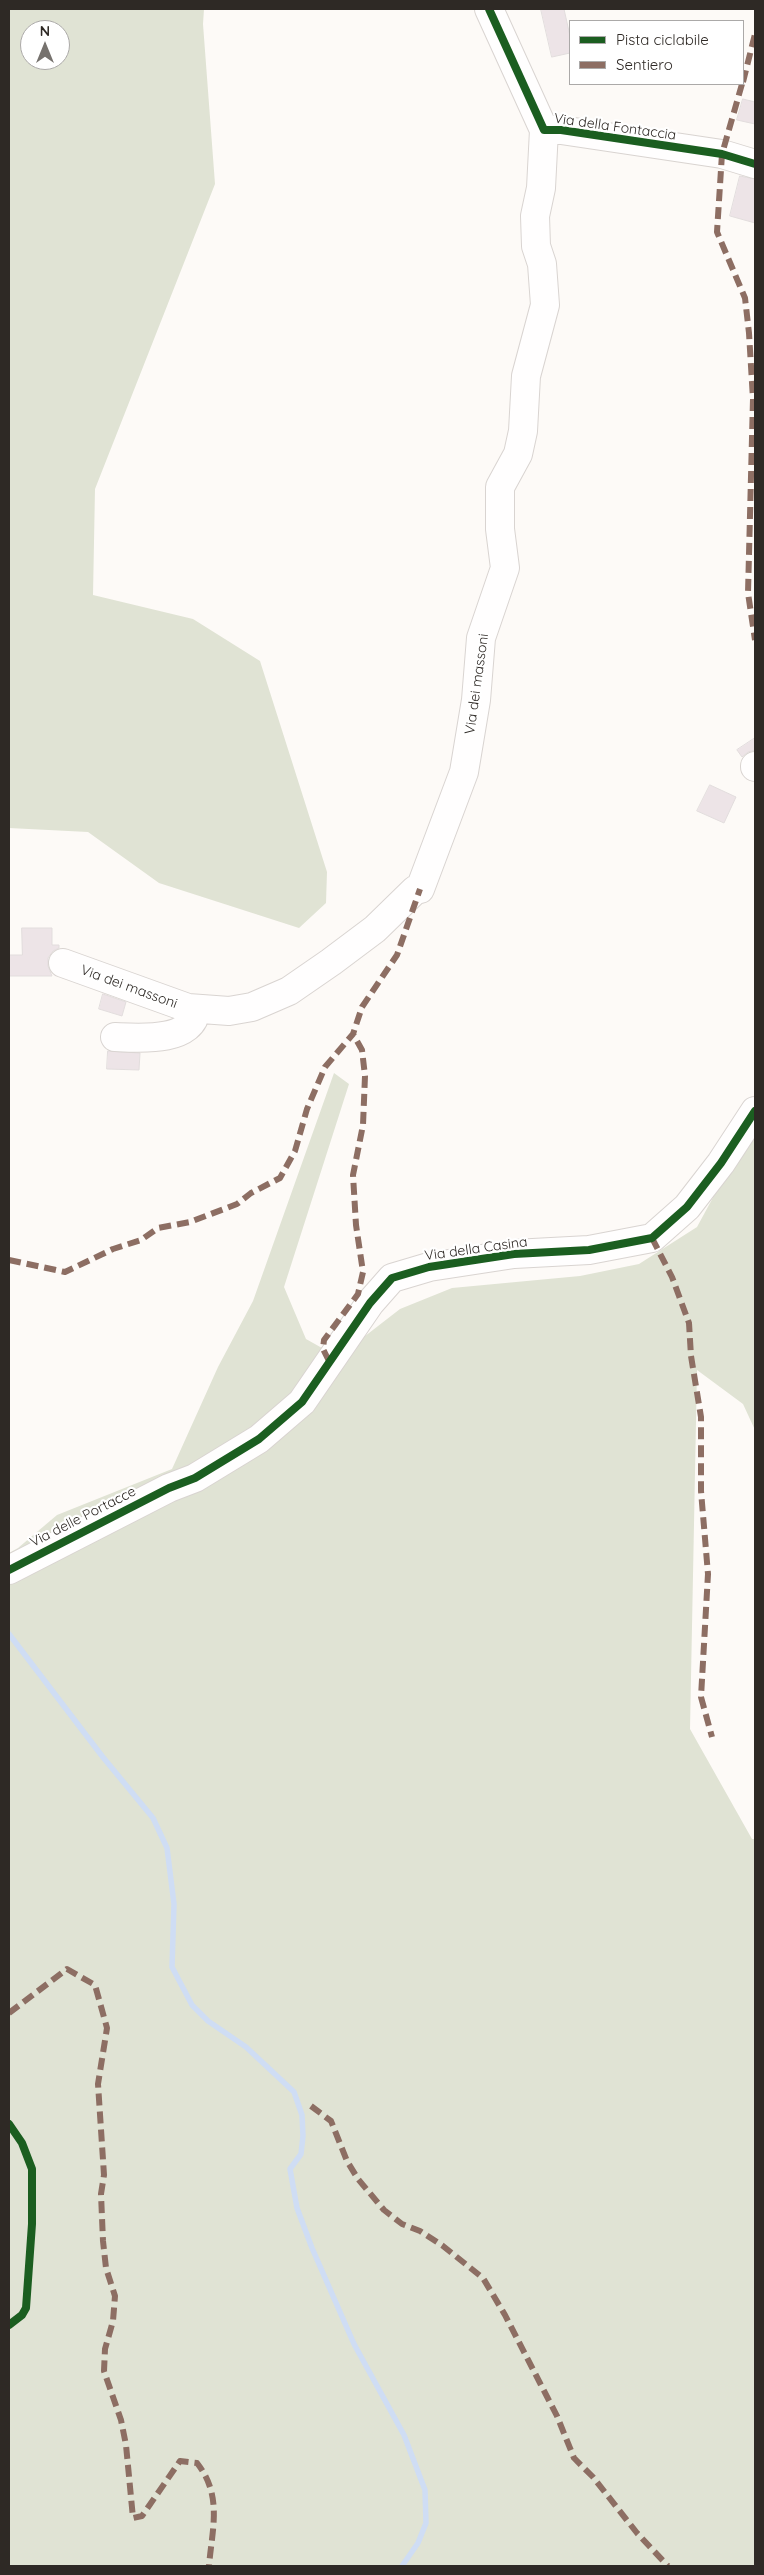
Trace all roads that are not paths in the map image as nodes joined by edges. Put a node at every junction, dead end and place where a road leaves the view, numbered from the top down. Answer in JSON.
{"nodes":[{"id":1,"x":489,"y":9,"type":"edge"},
{"id":2,"x":544,"y":130,"type":"junction"},
{"id":3,"x":755,"y":164,"type":"edge"},
{"id":4,"x":64,"y":964,"type":"dead end"},
{"id":5,"x":196,"y":1009,"type":"junction"},
{"id":6,"x":115,"y":1037,"type":"dead end"},
{"id":7,"x":755,"y":1111,"type":"edge"},
{"id":8,"x":170,"y":1488,"type":"joint"},
{"id":9,"x":9,"y":1570,"type":"edge"}],
"edges":[{"from":1,"to":2,"type":"street","name":"Via della Fontaccia"},
{"from":2,"to":3,"type":"street","name":"Via della Fontaccia"},
{"from":2,"to":5,"type":"street","name":"Via dei massoni"},
{"from":4,"to":5,"type":"street","name":"Via dei massoni"},
{"from":5,"to":6,"type":"street","name":"Via dei massoni"},
{"from":7,"to":8,"type":"street","name":"Via della Casina"},
{"from":8,"to":9,"type":"street","name":"Via delle Portacce"}]}
